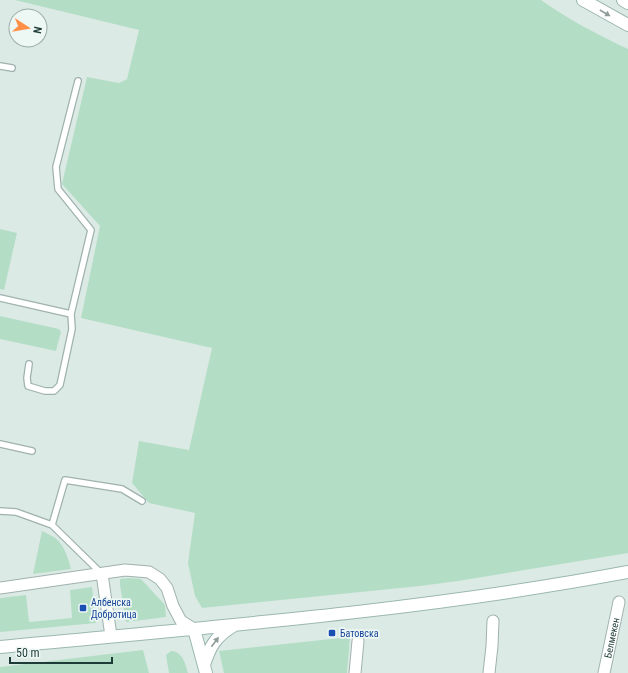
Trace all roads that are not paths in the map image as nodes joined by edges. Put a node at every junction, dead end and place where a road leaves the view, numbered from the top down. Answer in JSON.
{"nodes":[{"id":1,"x":583,"y":0,"type":"edge"},
{"id":2,"x":623,"y":0,"type":"edge"},
{"id":3,"x":628,"y":2,"type":"edge"},
{"id":4,"x":628,"y":26,"type":"edge"},
{"id":5,"x":0,"y":66,"type":"edge"},
{"id":6,"x":12,"y":68,"type":"dead end"},
{"id":7,"x":78,"y":81,"type":"dead end"},
{"id":8,"x":0,"y":298,"type":"edge"},
{"id":9,"x":71,"y":314,"type":"junction"},
{"id":10,"x":29,"y":364,"type":"dead end"},
{"id":11,"x":0,"y":444,"type":"edge"},
{"id":12,"x":32,"y":451,"type":"dead end"},
{"id":13,"x":142,"y":501,"type":"dead end"},
{"id":14,"x":0,"y":512,"type":"edge"},
{"id":15,"x":52,"y":525,"type":"junction"},
{"id":16,"x":628,"y":572,"type":"edge"},
{"id":17,"x":102,"y":574,"type":"junction"},
{"id":18,"x":0,"y":588,"type":"edge"},
{"id":19,"x":619,"y":602,"type":"dead end"},
{"id":20,"x":493,"y":621,"type":"dead end"},
{"id":21,"x":235,"y":625,"type":"junction"},
{"id":22,"x":194,"y":629,"type":"junction"},
{"id":23,"x":112,"y":636,"type":"junction"},
{"id":24,"x":358,"y":641,"type":"dead end"},
{"id":25,"x":0,"y":647,"type":"edge"},
{"id":26,"x":205,"y":669,"type":"edge"},
{"id":27,"x":355,"y":673,"type":"edge"},
{"id":28,"x":489,"y":673,"type":"edge"},
{"id":29,"x":604,"y":673,"type":"edge"}],
"edges":[{"from":1,"to":4,"type":"street","one_way":true},
{"from":2,"to":3,"type":"street"},
{"from":5,"to":6,"type":"lane"},
{"from":7,"to":9,"type":"lane"},
{"from":8,"to":9,"type":"lane"},
{"from":9,"to":10,"type":"lane"},
{"from":11,"to":12,"type":"lane"},
{"from":13,"to":15,"type":"lane"},
{"from":14,"to":15,"type":"lane"},
{"from":15,"to":17,"type":"lane"},
{"from":16,"to":21,"type":"street"},
{"from":17,"to":18,"type":"street"},
{"from":17,"to":22,"type":"street"},
{"from":17,"to":23,"type":"street"},
{"from":19,"to":29,"type":"street","name":"Белмекен"},
{"from":20,"to":28,"type":"street"},
{"from":21,"to":22,"type":"street"},
{"from":26,"to":21,"type":"street","one_way":true},
{"from":22,"to":23,"type":"street"},
{"from":22,"to":26,"type":"street"},
{"from":23,"to":25,"type":"street"},
{"from":24,"to":27,"type":"street"}]}
